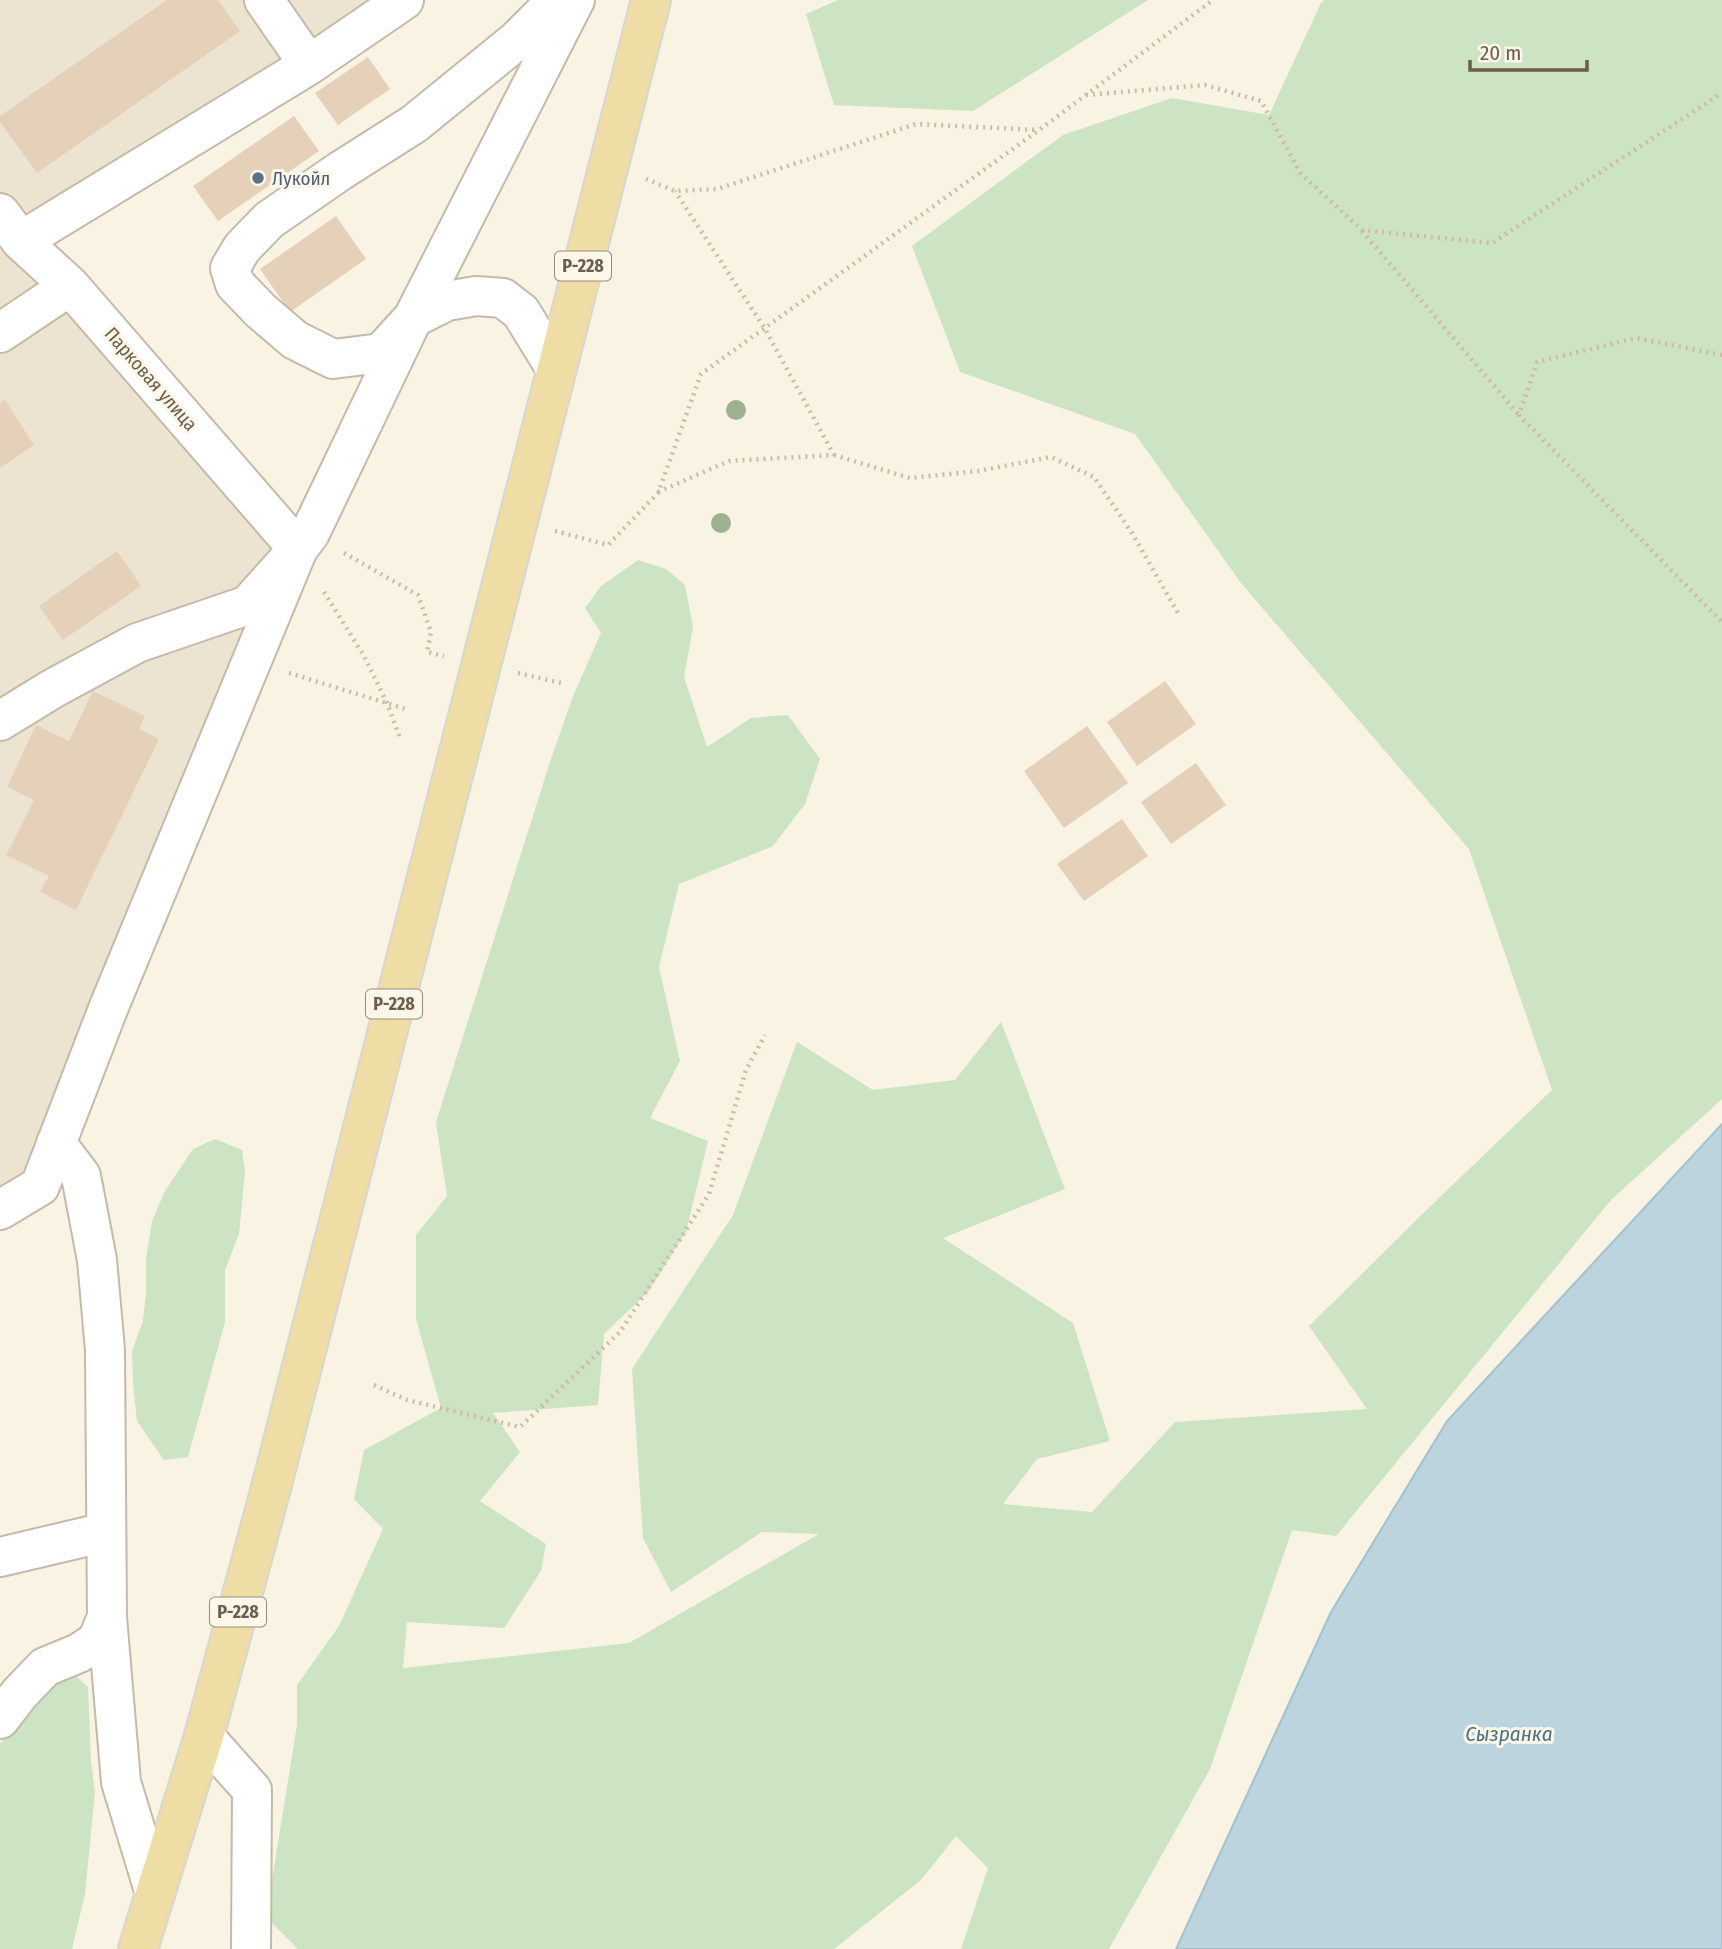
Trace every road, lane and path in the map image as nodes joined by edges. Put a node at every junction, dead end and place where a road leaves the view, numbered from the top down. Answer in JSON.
{"nodes":[{"id":1,"x":264,"y":0,"type":"edge"},
{"id":2,"x":404,"y":0,"type":"edge"},
{"id":3,"x":557,"y":0,"type":"edge"},
{"id":4,"x":575,"y":0,"type":"edge"},
{"id":5,"x":651,"y":0,"type":"edge"},
{"id":6,"x":1213,"y":0,"type":"edge"},
{"id":7,"x":309,"y":65,"type":"junction"},
{"id":8,"x":1722,"y":93,"type":"edge"},
{"id":9,"x":1085,"y":95,"type":"junction"},
{"id":10,"x":1039,"y":130,"type":"junction"},
{"id":11,"x":609,"y":163,"type":"junction"},
{"id":12,"x":675,"y":191,"type":"junction"},
{"id":13,"x":11,"y":227,"type":"edge"},
{"id":14,"x":1362,"y":230,"type":"junction"},
{"id":15,"x":69,"y":286,"type":"junction"},
{"id":16,"x":413,"y":318,"type":"junction"},
{"id":17,"x":765,"y":329,"type":"junction"},
{"id":18,"x":0,"y":333,"type":"edge"},
{"id":19,"x":1722,"y":355,"type":"edge"},
{"id":20,"x":556,"y":369,"type":"junction"},
{"id":21,"x":1519,"y":415,"type":"junction"},
{"id":22,"x":834,"y":456,"type":"junction"},
{"id":23,"x":657,"y":493,"type":"junction"},
{"id":24,"x":517,"y":520,"type":"junction"},
{"id":25,"x":304,"y":541,"type":"junction"},
{"id":26,"x":1178,"y":613,"type":"dead end"},
{"id":27,"x":1722,"y":622,"type":"edge"},
{"id":28,"x":426,"y":652,"type":"dead end"},
{"id":29,"x":252,"y":661,"type":"junction"},
{"id":30,"x":387,"y":703,"type":"junction"},
{"id":31,"x":408,"y":710,"type":"dead end"},
{"id":32,"x":0,"y":721,"type":"edge"},
{"id":33,"x":400,"y":738,"type":"dead end"},
{"id":34,"x":765,"y":1035,"type":"dead end"},
{"id":35,"x":56,"y":1143,"type":"junction"},
{"id":36,"x":0,"y":1210,"type":"edge"},
{"id":37,"x":374,"y":1385,"type":"dead end"},
{"id":38,"x":106,"y":1532,"type":"junction"},
{"id":39,"x":0,"y":1556,"type":"edge"},
{"id":40,"x":107,"y":1617,"type":"junction"},
{"id":41,"x":0,"y":1719,"type":"edge"},
{"id":42,"x":204,"y":1736,"type":"junction"},
{"id":43,"x":155,"y":1894,"type":"junction"},
{"id":44,"x":138,"y":1949,"type":"edge"},
{"id":45,"x":251,"y":1949,"type":"edge"}],
"edges":[{"from":1,"to":7,"type":"street"},
{"from":2,"to":7,"type":"street"},
{"from":3,"to":16,"type":"street"},
{"from":4,"to":16,"type":"street"},
{"from":5,"to":11,"type":"main road","number":"Р-228"},
{"from":6,"to":9,"type":"path"},
{"from":7,"to":13,"type":"street"},
{"from":8,"to":14,"type":"path"},
{"from":9,"to":10,"type":"path"},
{"from":9,"to":14,"type":"path"},
{"from":10,"to":12,"type":"path"},
{"from":10,"to":17,"type":"path"},
{"from":11,"to":12,"type":"path"},
{"from":11,"to":20,"type":"main road","number":"Р-228"},
{"from":12,"to":17,"type":"path"},
{"from":13,"to":15,"type":"street","name":"Парковая улица"},
{"from":14,"to":21,"type":"path"},
{"from":15,"to":18,"type":"street"},
{"from":15,"to":25,"type":"street","name":"Парковая улица"},
{"from":16,"to":20,"type":"street"},
{"from":16,"to":25,"type":"street"},
{"from":17,"to":22,"type":"path"},
{"from":17,"to":23,"type":"path"},
{"from":19,"to":21,"type":"path"},
{"from":20,"to":24,"type":"main road","number":"Р-228"},
{"from":21,"to":27,"type":"path"},
{"from":22,"to":23,"type":"path"},
{"from":22,"to":26,"type":"path"},
{"from":23,"to":24,"type":"path"},
{"from":24,"to":42,"type":"main road","number":"Р-228"},
{"from":25,"to":28,"type":"path"},
{"from":25,"to":29,"type":"street"},
{"from":25,"to":30,"type":"path"},
{"from":25,"to":32,"type":"street"},
{"from":29,"to":30,"type":"path"},
{"from":29,"to":35,"type":"street"},
{"from":30,"to":31,"type":"path"},
{"from":30,"to":33,"type":"path"},
{"from":34,"to":37,"type":"path"},
{"from":35,"to":36,"type":"street"},
{"from":35,"to":38,"type":"street"},
{"from":38,"to":39,"type":"street"},
{"from":38,"to":40,"type":"street"},
{"from":40,"to":41,"type":"street"},
{"from":40,"to":43,"type":"street"},
{"from":42,"to":43,"type":"main road","number":"Р-228"},
{"from":42,"to":45,"type":"street"},
{"from":43,"to":44,"type":"main road","number":"Р-228"}]}
